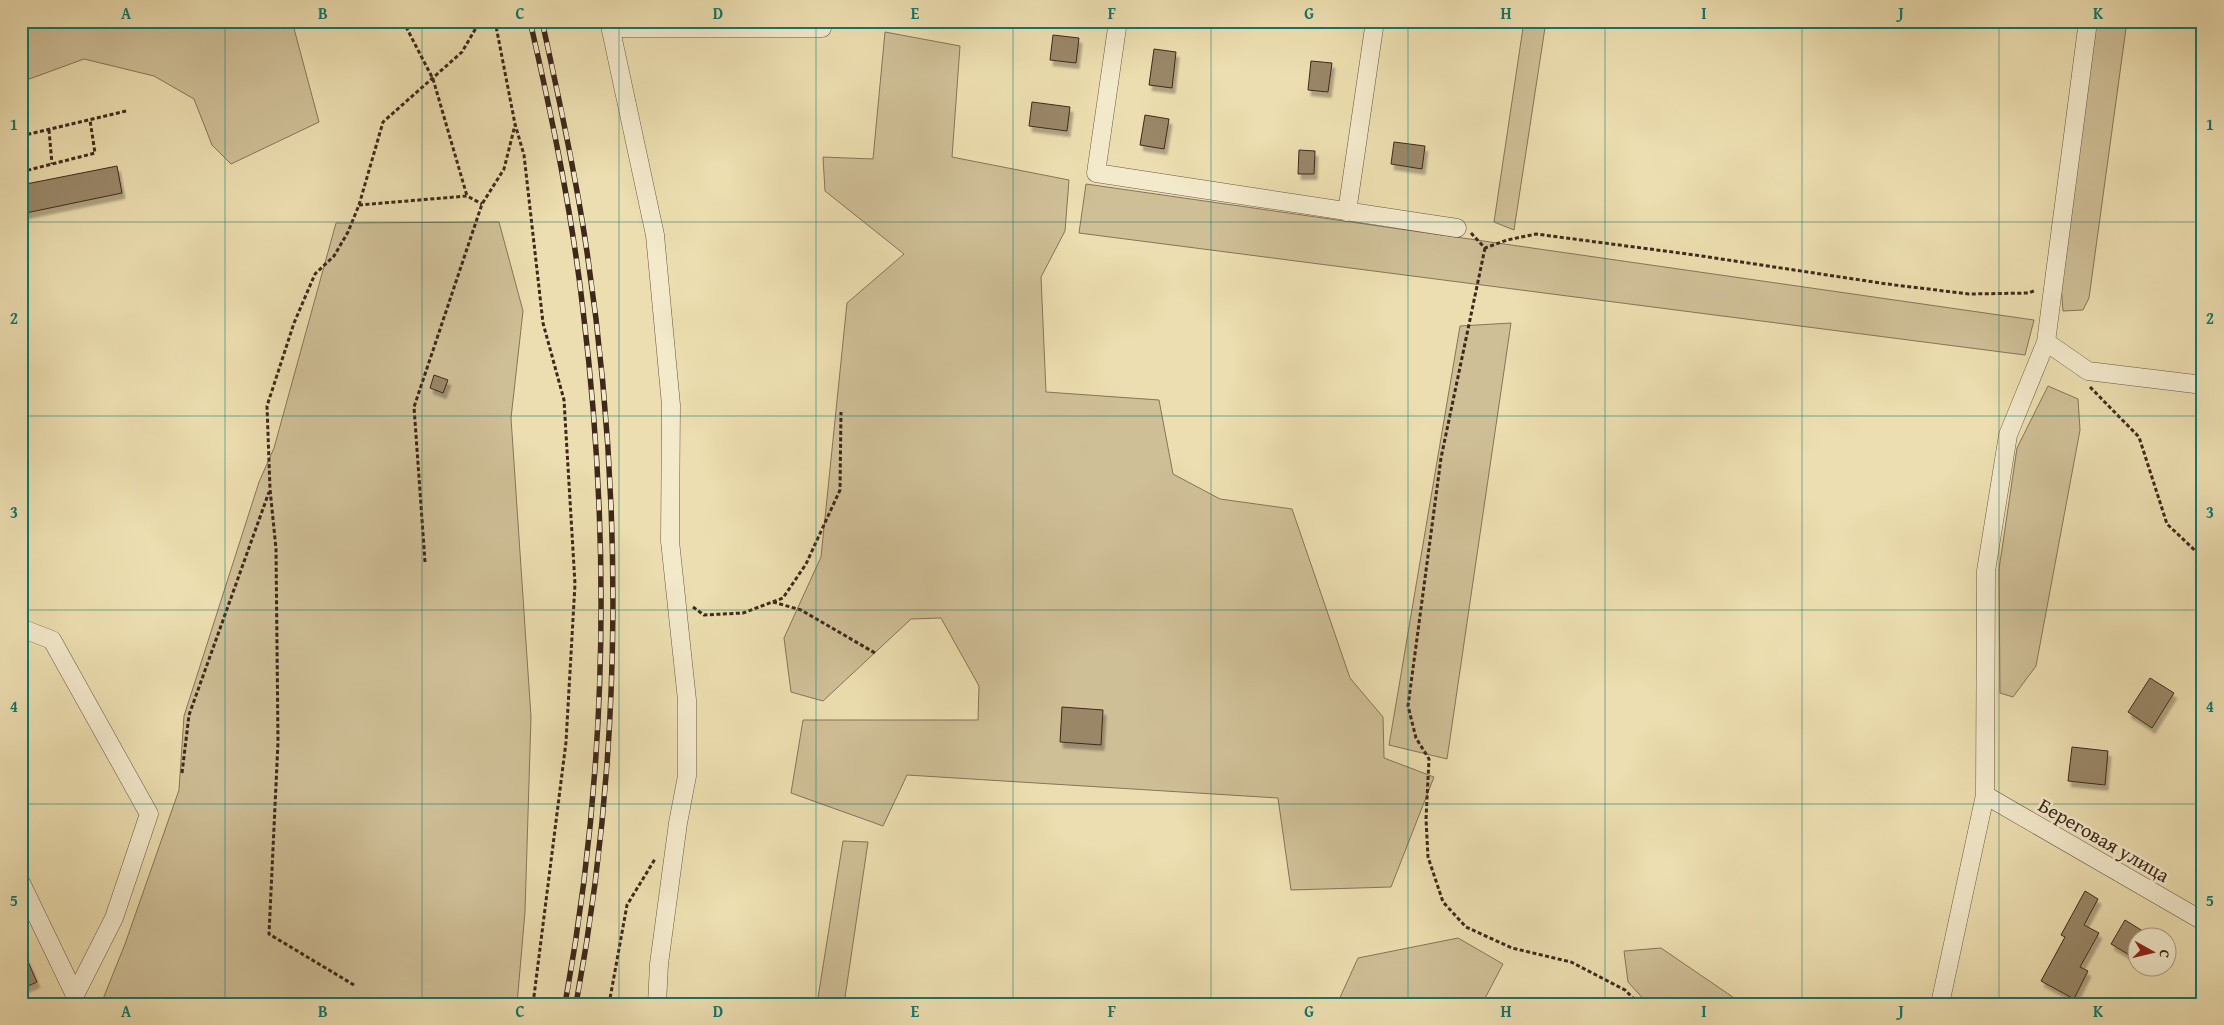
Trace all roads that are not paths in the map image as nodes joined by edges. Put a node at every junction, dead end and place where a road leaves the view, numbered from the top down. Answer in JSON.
{"nodes":[{"id":1,"x":1118,"y":21,"type":"edge"},
{"id":2,"x":1375,"y":21,"type":"edge"},
{"id":3,"x":2088,"y":21,"type":"edge"},
{"id":4,"x":610,"y":25,"type":"edge"},
{"id":5,"x":823,"y":25,"type":"edge"},
{"id":6,"x":1347,"y":212,"type":"junction"},
{"id":7,"x":1457,"y":228,"type":"road end"},
{"id":8,"x":2046,"y":342,"type":"junction"},
{"id":9,"x":2203,"y":385,"type":"edge"},
{"id":10,"x":21,"y":628,"type":"edge"},
{"id":11,"x":1985,"y":796,"type":"junction"},
{"id":12,"x":21,"y":883,"type":"edge"},
{"id":13,"x":2203,"y":921,"type":"edge"},
{"id":14,"x":74,"y":999,"type":"edge"},
{"id":15,"x":657,"y":1004,"type":"edge"},
{"id":16,"x":1940,"y":1004,"type":"edge"}],
"edges":[{"from":1,"to":6,"type":"street"},
{"from":2,"to":6,"type":"street"},
{"from":3,"to":8,"type":"street"},
{"from":4,"to":5,"type":"street"},
{"from":4,"to":15,"type":"street"},
{"from":6,"to":7,"type":"street"},
{"from":8,"to":9,"type":"street"},
{"from":8,"to":11,"type":"street"},
{"from":10,"to":14,"type":"street"},
{"from":11,"to":13,"type":"street","name":"Береговая улица"},
{"from":11,"to":16,"type":"street"},
{"from":12,"to":14,"type":"street"}]}
